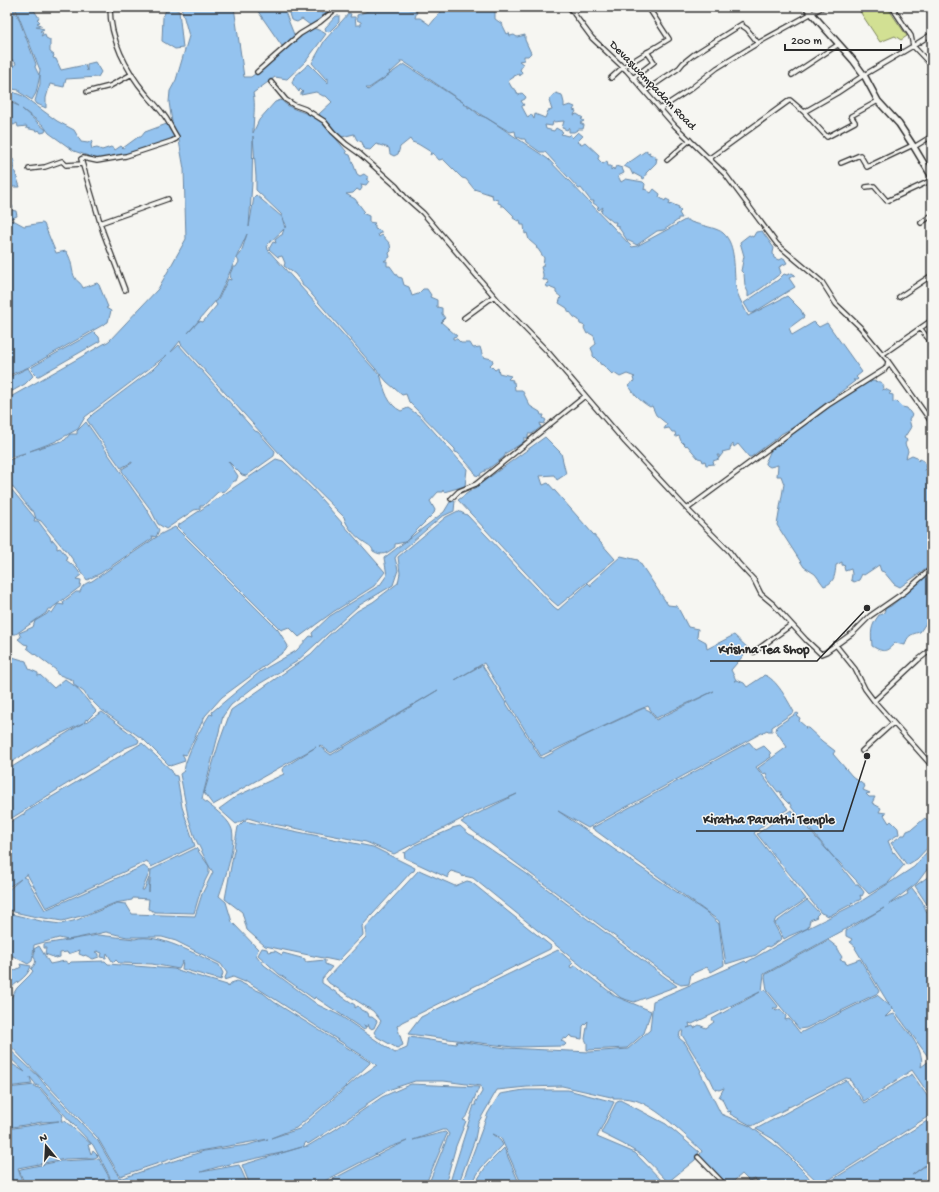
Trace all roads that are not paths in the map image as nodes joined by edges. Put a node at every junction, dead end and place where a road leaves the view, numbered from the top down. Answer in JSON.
{"nodes":[{"id":1,"x":110,"y":7,"type":"edge"},
{"id":2,"x":338,"y":7,"type":"edge"},
{"id":3,"x":569,"y":7,"type":"edge"},
{"id":4,"x":581,"y":7,"type":"edge"},
{"id":5,"x":648,"y":7,"type":"edge"},
{"id":6,"x":806,"y":7,"type":"edge"},
{"id":7,"x":823,"y":7,"type":"edge"},
{"id":8,"x":892,"y":7,"type":"edge"},
{"id":9,"x":574,"y":12,"type":"junction"},
{"id":10,"x":812,"y":14,"type":"junction"},
{"id":11,"x":932,"y":34,"type":"edge"},
{"id":12,"x":758,"y":43,"type":"junction"},
{"id":13,"x":840,"y":44,"type":"junction"},
{"id":14,"x":913,"y":46,"type":"junction"},
{"id":15,"x":647,"y":52,"type":"junction"},
{"id":16,"x":932,"y":66,"type":"edge"},
{"id":17,"x":623,"y":67,"type":"junction"},
{"id":18,"x":257,"y":72,"type":"dead end"},
{"id":19,"x":132,"y":74,"type":"junction"},
{"id":20,"x":792,"y":75,"type":"dead end"},
{"id":21,"x":864,"y":75,"type":"junction"},
{"id":22,"x":611,"y":78,"type":"dead end"},
{"id":23,"x":633,"y":78,"type":"junction"},
{"id":24,"x":271,"y":82,"type":"dead end"},
{"id":25,"x":645,"y":91,"type":"junction"},
{"id":26,"x":87,"y":92,"type":"dead end"},
{"id":27,"x":878,"y":101,"type":"junction"},
{"id":28,"x":660,"y":109,"type":"junction"},
{"id":29,"x":804,"y":112,"type":"junction"},
{"id":30,"x":932,"y":136,"type":"edge"},
{"id":31,"x":690,"y":140,"type":"junction"},
{"id":32,"x":914,"y":146,"type":"junction"},
{"id":33,"x":710,"y":158,"type":"junction"},
{"id":34,"x":667,"y":160,"type":"dead end"},
{"id":35,"x":841,"y":163,"type":"dead end"},
{"id":36,"x":82,"y":164,"type":"junction"},
{"id":37,"x":29,"y":170,"type":"dead end"},
{"id":38,"x":932,"y":177,"type":"edge"},
{"id":39,"x":932,"y":180,"type":"edge"},
{"id":40,"x":866,"y":187,"type":"dead end"},
{"id":41,"x":168,"y":199,"type":"dead end"},
{"id":42,"x":932,"y":215,"type":"edge"},
{"id":43,"x":100,"y":223,"type":"junction"},
{"id":44,"x":921,"y":223,"type":"dead end"},
{"id":45,"x":932,"y":275,"type":"edge"},
{"id":46,"x":125,"y":290,"type":"dead end"},
{"id":47,"x":494,"y":296,"type":"junction"},
{"id":48,"x":899,"y":297,"type":"dead end"},
{"id":49,"x":464,"y":318,"type":"dead end"},
{"id":50,"x":932,"y":320,"type":"edge"},
{"id":51,"x":921,"y":329,"type":"junction"},
{"id":52,"x":932,"y":344,"type":"edge"},
{"id":53,"x":883,"y":354,"type":"junction"},
{"id":54,"x":888,"y":361,"type":"junction"},
{"id":55,"x":585,"y":396,"type":"junction"},
{"id":56,"x":932,"y":423,"type":"edge"},
{"id":57,"x":451,"y":499,"type":"dead end"},
{"id":58,"x":687,"y":509,"type":"junction"},
{"id":59,"x":932,"y":568,"type":"edge"},
{"id":60,"x":791,"y":624,"type":"junction"},
{"id":61,"x":835,"y":644,"type":"junction"},
{"id":62,"x":932,"y":649,"type":"edge"},
{"id":63,"x":754,"y":652,"type":"dead end"},
{"id":64,"x":874,"y":701,"type":"junction"},
{"id":65,"x":893,"y":723,"type":"junction"},
{"id":66,"x":862,"y":751,"type":"dead end"},
{"id":67,"x":932,"y":766,"type":"edge"},
{"id":68,"x":698,"y":1157,"type":"dead end"},
{"id":69,"x":725,"y":1185,"type":"edge"}],
"edges":[{"from":1,"to":19,"type":"street"},
{"from":2,"to":18,"type":"street"},
{"from":3,"to":9,"type":"street","name":"Devaswampadam Road"},
{"from":4,"to":9,"type":"street"},
{"from":5,"to":15,"type":"street"},
{"from":6,"to":10,"type":"street"},
{"from":7,"to":10,"type":"street"},
{"from":8,"to":14,"type":"street"},
{"from":9,"to":17,"type":"street","name":"Devaswampadam Road"},
{"from":10,"to":12,"type":"street"},
{"from":10,"to":13,"type":"street"},
{"from":11,"to":14,"type":"street"},
{"from":12,"to":25,"type":"street"},
{"from":12,"to":28,"type":"street"},
{"from":13,"to":20,"type":"street"},
{"from":13,"to":21,"type":"street"},
{"from":14,"to":16,"type":"street"},
{"from":14,"to":21,"type":"street"},
{"from":15,"to":17,"type":"street"},
{"from":15,"to":23,"type":"street"},
{"from":17,"to":22,"type":"street"},
{"from":17,"to":23,"type":"street","name":"Devaswampadam Road"},
{"from":19,"to":26,"type":"street"},
{"from":19,"to":36,"type":"street"},
{"from":21,"to":27,"type":"street"},
{"from":21,"to":29,"type":"street"},
{"from":23,"to":25,"type":"street","name":"Devaswampadam Road"},
{"from":24,"to":47,"type":"street"},
{"from":25,"to":28,"type":"street","name":"Devaswampadam Road"},
{"from":27,"to":29,"type":"street"},
{"from":27,"to":32,"type":"street"},
{"from":28,"to":31,"type":"street","name":"Devaswampadam Road"},
{"from":29,"to":33,"type":"street"},
{"from":30,"to":32,"type":"street"},
{"from":31,"to":33,"type":"street","name":"Devaswampadam Road"},
{"from":31,"to":34,"type":"street"},
{"from":32,"to":35,"type":"street"},
{"from":32,"to":38,"type":"street"},
{"from":33,"to":53,"type":"street","name":"Devaswampadam Road"},
{"from":36,"to":37,"type":"street"},
{"from":36,"to":43,"type":"street"},
{"from":39,"to":40,"type":"street"},
{"from":41,"to":43,"type":"street"},
{"from":42,"to":44,"type":"street"},
{"from":43,"to":46,"type":"street"},
{"from":45,"to":48,"type":"street"},
{"from":47,"to":49,"type":"street"},
{"from":47,"to":55,"type":"street"},
{"from":50,"to":51,"type":"street"},
{"from":51,"to":52,"type":"street"},
{"from":51,"to":53,"type":"street"},
{"from":53,"to":54,"type":"street","name":"Devaswampadam Road"},
{"from":54,"to":56,"type":"street","name":"Devaswampadam Road"},
{"from":54,"to":58,"type":"street"},
{"from":55,"to":57,"type":"street"},
{"from":55,"to":58,"type":"street"},
{"from":58,"to":60,"type":"street"},
{"from":59,"to":61,"type":"street"},
{"from":60,"to":61,"type":"street"},
{"from":60,"to":63,"type":"street"},
{"from":61,"to":64,"type":"street"},
{"from":62,"to":64,"type":"street"},
{"from":64,"to":65,"type":"street"},
{"from":65,"to":66,"type":"street"},
{"from":65,"to":67,"type":"street"},
{"from":68,"to":69,"type":"street"}]}
